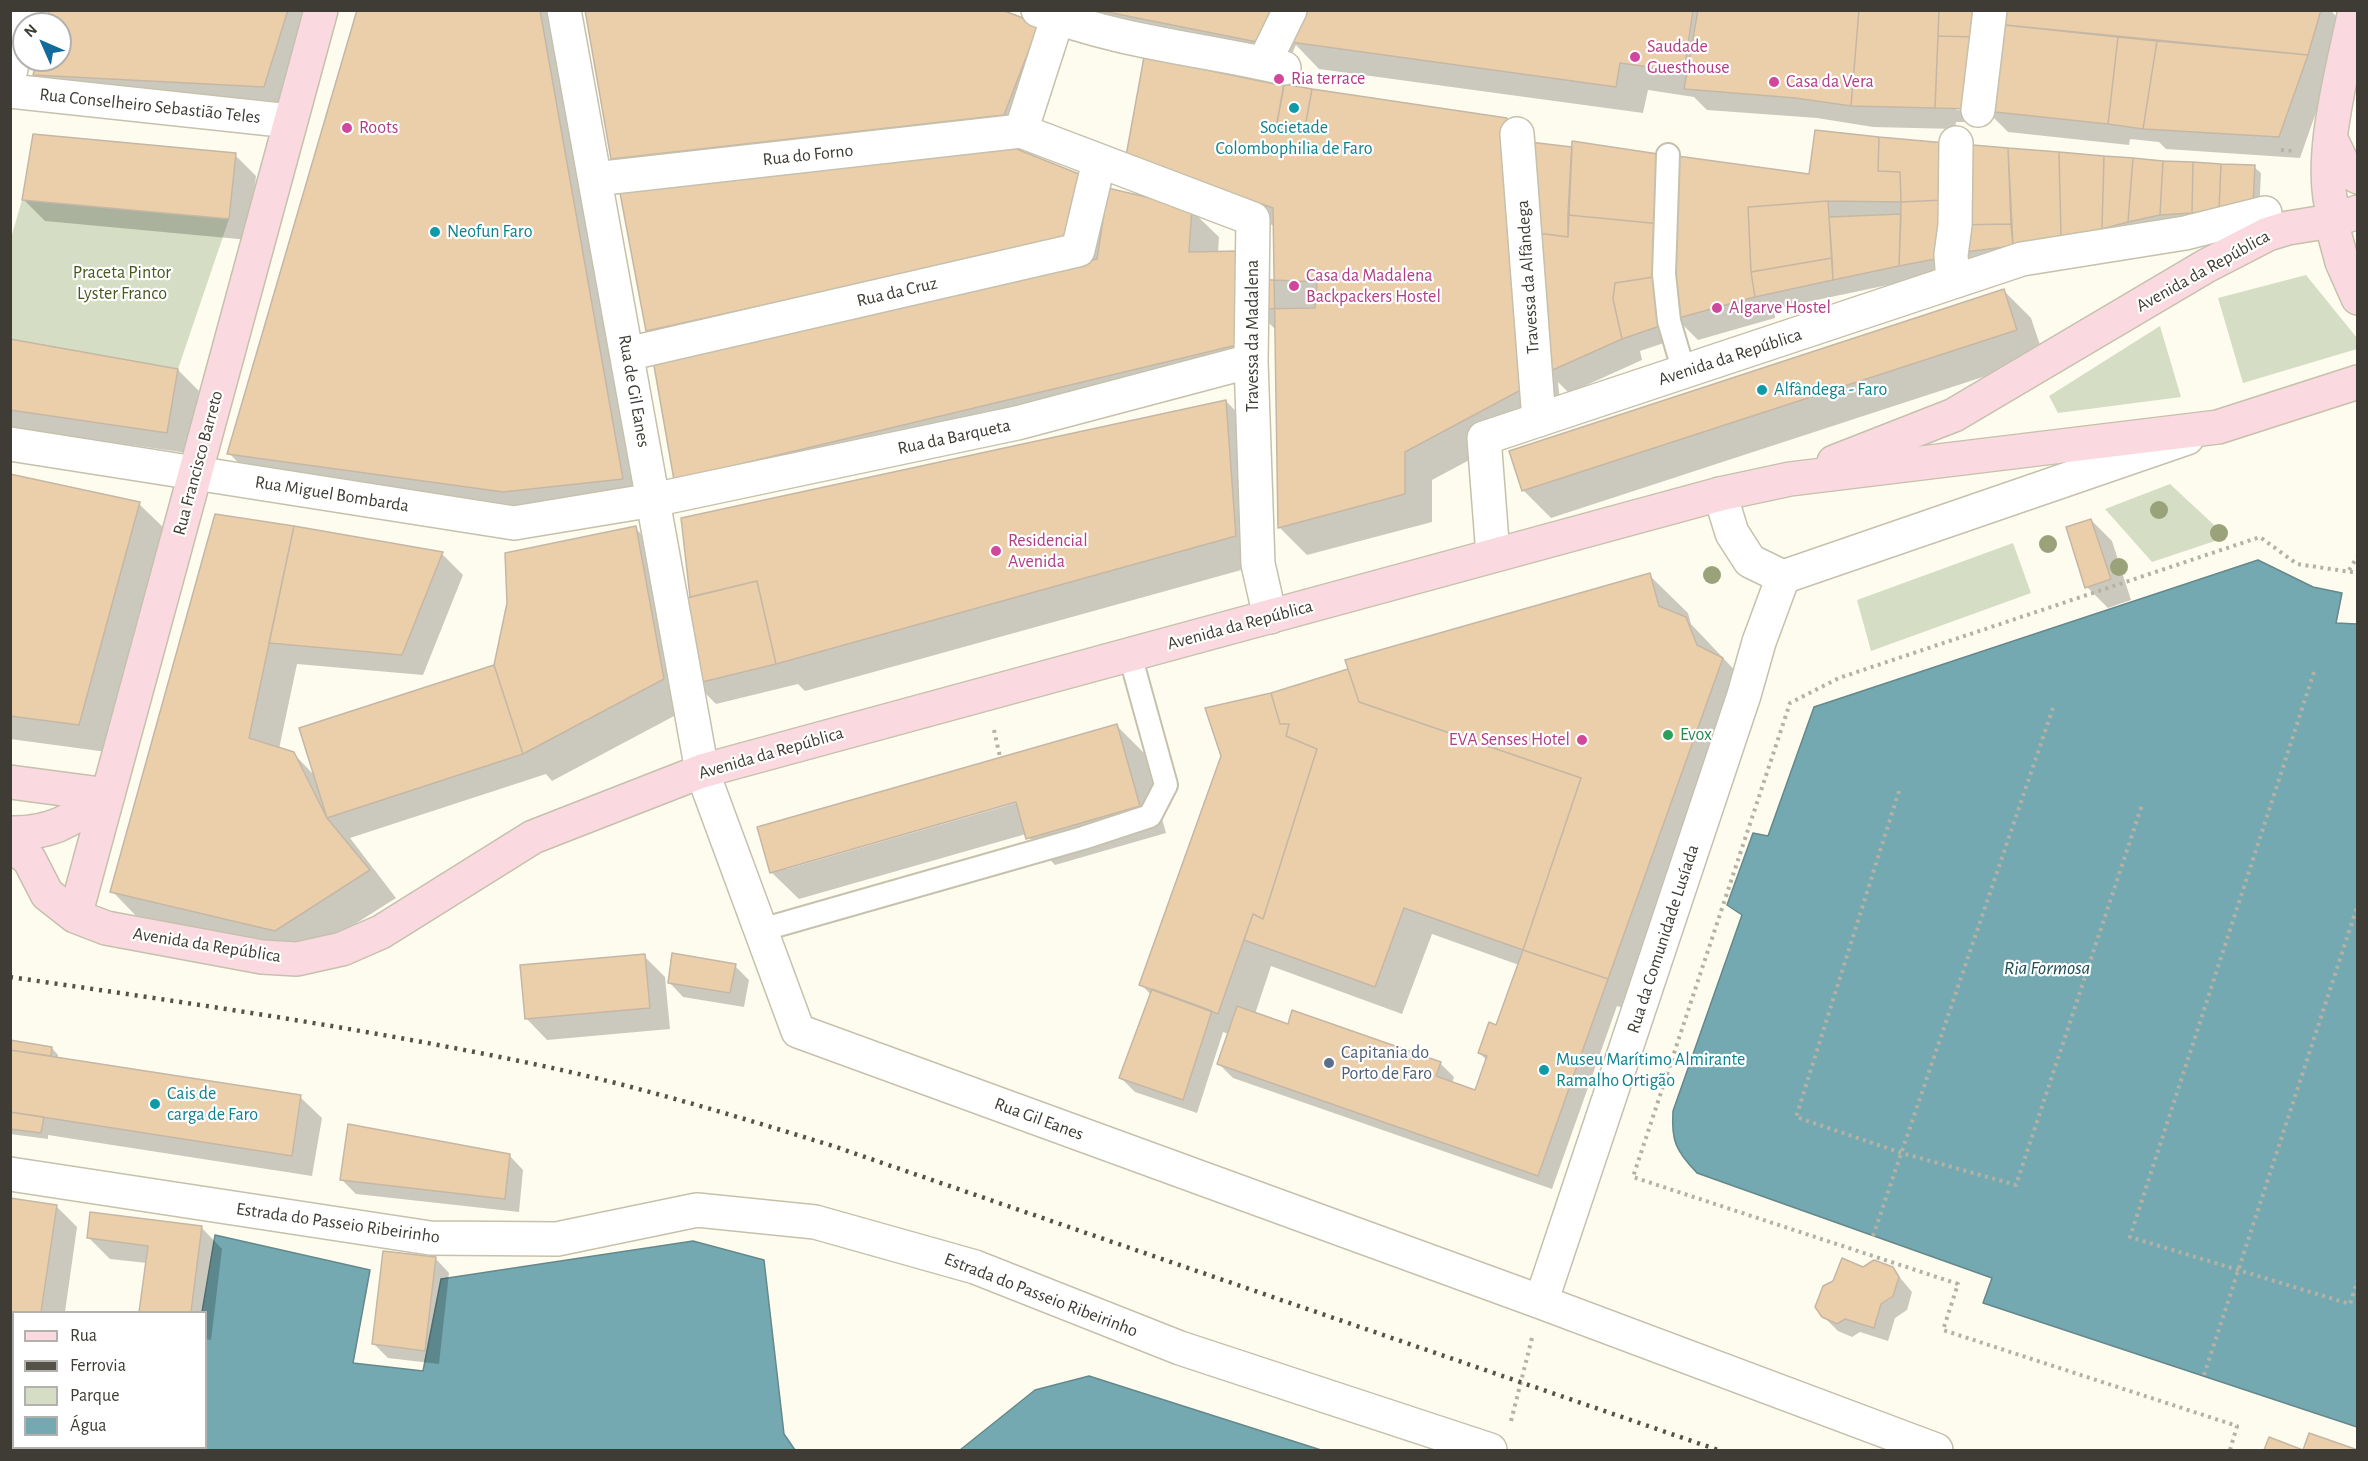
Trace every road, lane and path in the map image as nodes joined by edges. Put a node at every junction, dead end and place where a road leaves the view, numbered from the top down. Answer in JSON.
{"nodes":[{"id":1,"x":24,"y":10,"type":"edge"},
{"id":2,"x":321,"y":10,"type":"edge"},
{"id":3,"x":564,"y":10,"type":"edge"},
{"id":4,"x":1290,"y":10,"type":"edge"},
{"id":5,"x":1990,"y":10,"type":"edge"},
{"id":6,"x":2355,"y":10,"type":"edge"},
{"id":7,"x":1052,"y":13,"type":"edge"},
{"id":8,"x":10,"y":73,"type":"edge"},
{"id":9,"x":10,"y":91,"type":"edge"},
{"id":10,"x":1978,"y":110,"type":"dead end"},
{"id":11,"x":291,"y":121,"type":"junction"},
{"id":12,"x":1021,"y":131,"type":"junction"},
{"id":13,"x":1517,"y":134,"type":"dead end"},
{"id":14,"x":2331,"y":139,"type":"junction"},
{"id":15,"x":1956,"y":144,"type":"dead end"},
{"id":16,"x":1668,"y":155,"type":"dead end"},
{"id":17,"x":1100,"y":161,"type":"junction"},
{"id":18,"x":2358,"y":177,"type":"edge"},
{"id":19,"x":595,"y":179,"type":"junction"},
{"id":20,"x":2265,"y":213,"type":"dead end"},
{"id":21,"x":2341,"y":217,"type":"edge"},
{"id":22,"x":1953,"y":282,"type":"junction"},
{"id":23,"x":2358,"y":298,"type":"edge"},
{"id":24,"x":627,"y":354,"type":"junction"},
{"id":25,"x":1251,"y":361,"type":"junction"},
{"id":26,"x":1684,"y":372,"type":"junction"},
{"id":27,"x":2358,"y":382,"type":"edge"},
{"id":28,"x":2296,"y":403,"type":"junction"},
{"id":29,"x":2358,"y":403,"type":"edge"},
{"id":30,"x":1539,"y":420,"type":"junction"},
{"id":31,"x":2218,"y":427,"type":"junction"},
{"id":32,"x":10,"y":444,"type":"edge"},
{"id":33,"x":195,"y":472,"type":"junction"},
{"id":34,"x":1790,"y":479,"type":"junction"},
{"id":35,"x":1720,"y":494,"type":"junction"},
{"id":36,"x":654,"y":500,"type":"junction"},
{"id":37,"x":1493,"y":555,"type":"junction"},
{"id":38,"x":2358,"y":556,"type":"edge"},
{"id":39,"x":2349,"y":570,"type":"junction"},
{"id":40,"x":2358,"y":573,"type":"edge"},
{"id":41,"x":1783,"y":577,"type":"junction"},
{"id":42,"x":1270,"y":617,"type":"junction"},
{"id":43,"x":1130,"y":655,"type":"junction"},
{"id":44,"x":2314,"y":672,"type":"dead end"},
{"id":45,"x":2054,"y":708,"type":"dead end"},
{"id":46,"x":702,"y":771,"type":"junction"},
{"id":47,"x":10,"y":782,"type":"edge"},
{"id":48,"x":1899,"y":791,"type":"dead end"},
{"id":49,"x":108,"y":795,"type":"junction"},
{"id":50,"x":2142,"y":805,"type":"dead end"},
{"id":51,"x":10,"y":833,"type":"edge"},
{"id":52,"x":10,"y":845,"type":"edge"},
{"id":53,"x":2358,"y":904,"type":"edge"},
{"id":54,"x":75,"y":916,"type":"junction"},
{"id":55,"x":761,"y":930,"type":"junction"},
{"id":56,"x":1902,"y":1153,"type":"junction"},
{"id":57,"x":10,"y":1174,"type":"edge"},
{"id":58,"x":1874,"y":1236,"type":"dead end"},
{"id":59,"x":2238,"y":1271,"type":"junction"},
{"id":60,"x":2358,"y":1279,"type":"edge"},
{"id":61,"x":1541,"y":1302,"type":"junction"},
{"id":62,"x":2204,"y":1375,"type":"dead end"},
{"id":63,"x":1500,"y":1439,"type":"edge"},
{"id":64,"x":1936,"y":1450,"type":"edge"},
{"id":65,"x":2230,"y":1450,"type":"edge"}],
"edges":[{"from":1,"to":8,"type":"street"},
{"from":2,"to":11,"type":"street","name":"Rua Francisco Barreto"},
{"from":3,"to":19,"type":"street","name":"Rua de Gil Eanes"},
{"from":4,"to":7,"type":"street"},
{"from":5,"to":10,"type":"street"},
{"from":6,"to":14,"type":"street"},
{"from":7,"to":12,"type":"street"},
{"from":9,"to":11,"type":"street","name":"Rua Conselheiro Sebastião Teles"},
{"from":11,"to":33,"type":"street","name":"Rua Francisco Barreto"},
{"from":12,"to":17,"type":"street"},
{"from":12,"to":19,"type":"street","name":"Rua do Forno"},
{"from":13,"to":30,"type":"street","name":"Travessa da Alfândega"},
{"from":14,"to":18,"type":"street"},
{"from":14,"to":21,"type":"street"},
{"from":15,"to":22,"type":"street"},
{"from":16,"to":26,"type":"lane"},
{"from":17,"to":24,"type":"street","name":"Rua da Cruz"},
{"from":17,"to":25,"type":"street","name":"Travessa da Madalena"},
{"from":19,"to":24,"type":"street","name":"Rua de Gil Eanes"},
{"from":20,"to":22,"type":"street","name":"Avenida da República"},
{"from":21,"to":23,"type":"street"},
{"from":21,"to":34,"type":"street","name":"Avenida da República"},
{"from":22,"to":26,"type":"street","name":"Avenida da República"},
{"from":24,"to":36,"type":"street","name":"Rua de Gil Eanes"},
{"from":25,"to":36,"type":"street","name":"Rua da Barqueta"},
{"from":25,"to":42,"type":"street","name":"Travessa da Madalena"},
{"from":26,"to":30,"type":"street","name":"Avenida da República"},
{"from":27,"to":28,"type":"street","name":"Avenida da República"},
{"from":28,"to":29,"type":"street","name":"Avenida da República"},
{"from":28,"to":31,"type":"street","name":"Avenida da República"},
{"from":30,"to":37,"type":"street","name":"Avenida da República"},
{"from":31,"to":34,"type":"street","name":"Avenida da República"},
{"from":31,"to":41,"type":"street","name":"Avenida da República"},
{"from":32,"to":33,"type":"street","name":"Rua Miguel Bombarda"},
{"from":33,"to":36,"type":"street","name":"Rua Miguel Bombarda"},
{"from":33,"to":49,"type":"street","name":"Rua Francisco Barreto"},
{"from":34,"to":35,"type":"street","name":"Avenida da República"},
{"from":35,"to":37,"type":"street","name":"Avenida da República"},
{"from":35,"to":41,"type":"street"},
{"from":36,"to":46,"type":"street","name":"Rua de Gil Eanes"},
{"from":37,"to":42,"type":"street","name":"Avenida da República"},
{"from":38,"to":39,"type":"path"},
{"from":39,"to":40,"type":"path"},
{"from":39,"to":65,"type":"path"},
{"from":41,"to":61,"type":"street","name":"Rua da Comunidade Lusíada"},
{"from":42,"to":43,"type":"street","name":"Avenida da República"},
{"from":43,"to":46,"type":"street","name":"Avenida da República"},
{"from":43,"to":55,"type":"lane"},
{"from":44,"to":59,"type":"path"},
{"from":45,"to":56,"type":"path"},
{"from":46,"to":54,"type":"street","name":"Avenida da República"},
{"from":46,"to":55,"type":"street","name":"Rua Gil Eanes"},
{"from":47,"to":49,"type":"street"},
{"from":48,"to":56,"type":"path"},
{"from":49,"to":51,"type":"street"},
{"from":49,"to":54,"type":"street","name":"Rua Francisco Barreto"},
{"from":50,"to":56,"type":"path"},
{"from":52,"to":54,"type":"street","name":"Avenida da República"},
{"from":53,"to":59,"type":"path"},
{"from":55,"to":61,"type":"street","name":"Rua Gil Eanes"},
{"from":56,"to":58,"type":"path"},
{"from":57,"to":63,"type":"street","name":"Estrada do Passeio Ribeirinho"},
{"from":59,"to":60,"type":"path"},
{"from":59,"to":62,"type":"path"},
{"from":61,"to":63,"type":"path"},
{"from":61,"to":64,"type":"street","name":"Rua Gil Eanes"}]}
